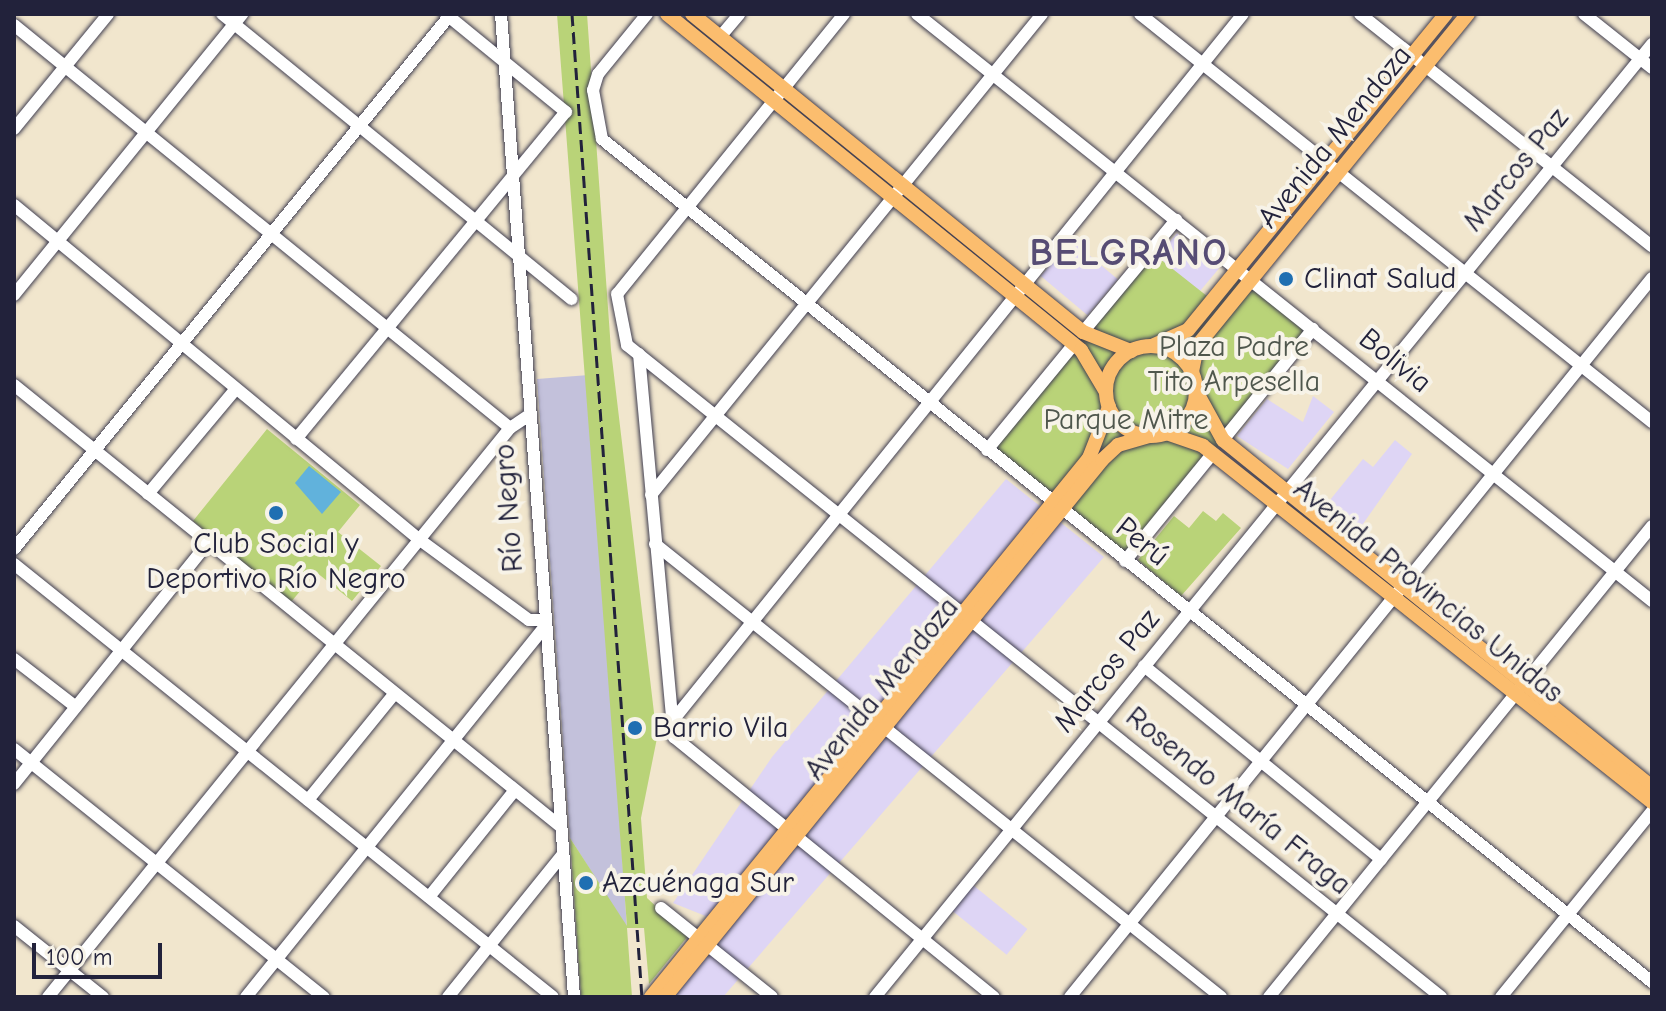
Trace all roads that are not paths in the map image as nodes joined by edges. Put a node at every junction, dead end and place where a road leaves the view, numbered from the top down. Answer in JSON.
{"nodes":[{"id":1,"x":108,"y":14,"type":"edge"},
{"id":2,"x":222,"y":14,"type":"edge"},
{"id":3,"x":501,"y":14,"type":"edge"},
{"id":4,"x":647,"y":14,"type":"edge"},
{"id":5,"x":667,"y":14,"type":"edge"},
{"id":6,"x":692,"y":14,"type":"edge"},
{"id":7,"x":739,"y":14,"type":"edge"},
{"id":8,"x":844,"y":14,"type":"edge"},
{"id":9,"x":917,"y":14,"type":"edge"},
{"id":10,"x":1042,"y":14,"type":"edge"},
{"id":11,"x":1140,"y":14,"type":"edge"},
{"id":12,"x":1243,"y":14,"type":"edge"},
{"id":13,"x":1360,"y":14,"type":"edge"},
{"id":14,"x":1446,"y":14,"type":"edge"},
{"id":15,"x":1468,"y":14,"type":"edge"},
{"id":16,"x":1584,"y":14,"type":"edge"},
{"id":17,"x":448,"y":15,"type":"edge"},
{"id":18,"x":238,"y":19,"type":"edge"},
{"id":19,"x":14,"y":25,"type":"edge"},
{"id":20,"x":720,"y":37,"type":"junction"},
{"id":21,"x":1652,"y":44,"type":"edge"},
{"id":22,"x":1412,"y":56,"type":"junction"},
{"id":23,"x":1640,"y":59,"type":"junction"},
{"id":24,"x":504,"y":61,"type":"junction"},
{"id":25,"x":1202,"y":65,"type":"junction"},
{"id":26,"x":65,"y":66,"type":"junction"},
{"id":27,"x":1425,"y":67,"type":"junction"},
{"id":28,"x":1652,"y":68,"type":"edge"},
{"id":29,"x":993,"y":74,"type":"junction"},
{"id":30,"x":784,"y":89,"type":"junction"},
{"id":31,"x":774,"y":101,"type":"junction"},
{"id":32,"x":359,"y":127,"type":"junction"},
{"id":33,"x":14,"y":129,"type":"edge"},
{"id":34,"x":146,"y":132,"type":"junction"},
{"id":35,"x":1326,"y":162,"type":"junction"},
{"id":36,"x":1552,"y":167,"type":"junction"},
{"id":37,"x":1116,"y":172,"type":"junction"},
{"id":38,"x":1340,"y":173,"type":"junction"},
{"id":39,"x":512,"y":176,"type":"junction"},
{"id":40,"x":898,"y":192,"type":"junction"},
{"id":41,"x":14,"y":205,"type":"edge"},
{"id":42,"x":687,"y":208,"type":"junction"},
{"id":43,"x":1176,"y":220,"type":"junction"},
{"id":44,"x":475,"y":222,"type":"junction"},
{"id":45,"x":271,"y":234,"type":"junction"},
{"id":46,"x":57,"y":242,"type":"junction"},
{"id":47,"x":1652,"y":246,"type":"edge"},
{"id":48,"x":516,"y":256,"type":"junction"},
{"id":49,"x":1238,"y":270,"type":"junction"},
{"id":50,"x":1466,"y":274,"type":"junction"},
{"id":51,"x":1652,"y":278,"type":"edge"},
{"id":52,"x":1252,"y":280,"type":"junction"},
{"id":53,"x":1020,"y":291,"type":"junction"},
{"id":54,"x":14,"y":295,"type":"edge"},
{"id":55,"x":571,"y":299,"type":"dead end"},
{"id":56,"x":807,"y":305,"type":"junction"},
{"id":57,"x":387,"y":328,"type":"junction"},
{"id":58,"x":1313,"y":329,"type":"junction"},
{"id":59,"x":1078,"y":338,"type":"junction"},
{"id":60,"x":180,"y":345,"type":"junction"},
{"id":61,"x":1152,"y":346,"type":"junction"},
{"id":62,"x":1131,"y":351,"type":"junction"},
{"id":63,"x":639,"y":354,"type":"junction"},
{"id":64,"x":1581,"y":366,"type":"junction"},
{"id":65,"x":1192,"y":372,"type":"junction"},
{"id":66,"x":1378,"y":381,"type":"junction"},
{"id":67,"x":14,"y":385,"type":"edge"},
{"id":68,"x":235,"y":390,"type":"junction"},
{"id":69,"x":1196,"y":391,"type":"junction"},
{"id":70,"x":1108,"y":399,"type":"junction"},
{"id":71,"x":929,"y":404,"type":"junction"},
{"id":72,"x":528,"y":416,"type":"junction"},
{"id":73,"x":716,"y":416,"type":"junction"},
{"id":74,"x":1652,"y":422,"type":"edge"},
{"id":75,"x":510,"y":428,"type":"junction"},
{"id":76,"x":1160,"y":434,"type":"junction"},
{"id":77,"x":296,"y":439,"type":"junction"},
{"id":78,"x":1223,"y":440,"type":"junction"},
{"id":79,"x":95,"y":450,"type":"junction"},
{"id":80,"x":987,"y":450,"type":"junction"},
{"id":81,"x":1213,"y":453,"type":"junction"},
{"id":82,"x":1493,"y":473,"type":"junction"},
{"id":83,"x":1287,"y":492,"type":"junction"},
{"id":84,"x":148,"y":494,"type":"junction"},
{"id":85,"x":651,"y":495,"type":"junction"},
{"id":86,"x":1278,"y":504,"type":"junction"},
{"id":87,"x":1057,"y":507,"type":"junction"},
{"id":88,"x":839,"y":515,"type":"junction"},
{"id":89,"x":1652,"y":526,"type":"edge"},
{"id":90,"x":420,"y":540,"type":"junction"},
{"id":91,"x":208,"y":543,"type":"junction"},
{"id":92,"x":655,"y":544,"type":"junction"},
{"id":93,"x":14,"y":549,"type":"edge"},
{"id":94,"x":1125,"y":561,"type":"junction"},
{"id":95,"x":14,"y":564,"type":"edge"},
{"id":96,"x":1615,"y":571,"type":"junction"},
{"id":97,"x":1398,"y":591,"type":"junction"},
{"id":98,"x":1652,"y":601,"type":"edge"},
{"id":99,"x":1188,"y":612,"type":"junction"},
{"id":100,"x":967,"y":618,"type":"junction"},
{"id":101,"x":752,"y":623,"type":"junction"},
{"id":102,"x":543,"y":625,"type":"junction"},
{"id":103,"x":334,"y":645,"type":"junction"},
{"id":104,"x":122,"y":650,"type":"junction"},
{"id":105,"x":14,"y":659,"type":"edge"},
{"id":106,"x":1144,"y":666,"type":"junction"},
{"id":107,"x":1520,"y":688,"type":"junction"},
{"id":108,"x":394,"y":694,"type":"junction"},
{"id":109,"x":1305,"y":705,"type":"junction"},
{"id":110,"x":76,"y":707,"type":"junction"},
{"id":111,"x":1098,"y":723,"type":"junction"},
{"id":112,"x":670,"y":724,"type":"junction"},
{"id":113,"x":880,"y":724,"type":"junction"},
{"id":114,"x":454,"y":740,"type":"junction"},
{"id":115,"x":14,"y":749,"type":"edge"},
{"id":116,"x":248,"y":751,"type":"junction"},
{"id":117,"x":1261,"y":761,"type":"junction"},
{"id":118,"x":31,"y":763,"type":"junction"},
{"id":119,"x":14,"y":784,"type":"edge"},
{"id":120,"x":1652,"y":787,"type":"edge"},
{"id":121,"x":515,"y":790,"type":"junction"},
{"id":122,"x":308,"y":800,"type":"junction"},
{"id":123,"x":1652,"y":802,"type":"edge"},
{"id":124,"x":1427,"y":803,"type":"junction"},
{"id":125,"x":1652,"y":811,"type":"edge"},
{"id":126,"x":1216,"y":817,"type":"junction"},
{"id":127,"x":560,"y":826,"type":"junction"},
{"id":128,"x":1012,"y":829,"type":"junction"},
{"id":129,"x":790,"y":834,"type":"junction"},
{"id":130,"x":366,"y":849,"type":"junction"},
{"id":131,"x":562,"y":855,"type":"junction"},
{"id":132,"x":1381,"y":859,"type":"junction"},
{"id":133,"x":157,"y":863,"type":"junction"},
{"id":134,"x":429,"y":897,"type":"junction"},
{"id":135,"x":661,"y":908,"type":"dead end"},
{"id":136,"x":1337,"y":914,"type":"junction"},
{"id":137,"x":1568,"y":915,"type":"junction"},
{"id":138,"x":1129,"y":924,"type":"junction"},
{"id":139,"x":14,"y":926,"type":"edge"},
{"id":140,"x":922,"y":939,"type":"junction"},
{"id":141,"x":703,"y":942,"type":"junction"},
{"id":142,"x":489,"y":946,"type":"junction"},
{"id":143,"x":277,"y":959,"type":"junction"},
{"id":144,"x":70,"y":970,"type":"junction"},
{"id":145,"x":1652,"y":982,"type":"edge"},
{"id":146,"x":48,"y":997,"type":"edge"},
{"id":147,"x":103,"y":997,"type":"edge"},
{"id":148,"x":246,"y":997,"type":"edge"},
{"id":149,"x":324,"y":997,"type":"edge"},
{"id":150,"x":448,"y":997,"type":"edge"},
{"id":151,"x":553,"y":997,"type":"edge"},
{"id":152,"x":574,"y":997,"type":"edge"},
{"id":153,"x":651,"y":997,"type":"edge"},
{"id":154,"x":665,"y":997,"type":"edge"},
{"id":155,"x":772,"y":997,"type":"edge"},
{"id":156,"x":875,"y":997,"type":"edge"},
{"id":157,"x":994,"y":997,"type":"edge"},
{"id":158,"x":1070,"y":997,"type":"edge"},
{"id":159,"x":1221,"y":997,"type":"edge"},
{"id":160,"x":1269,"y":997,"type":"edge"},
{"id":161,"x":1441,"y":997,"type":"edge"},
{"id":162,"x":1501,"y":997,"type":"edge"}],
"edges":[{"from":1,"to":26,"type":"street"},
{"from":2,"to":18,"type":"street"},
{"from":3,"to":24,"type":"street","name":"Río Negro"},
{"from":4,"to":42,"type":"street","name":"Perú"},
{"from":5,"to":31,"type":"main road"},
{"from":6,"to":20,"type":"main road"},
{"from":7,"to":20,"type":"street"},
{"from":8,"to":30,"type":"street"},
{"from":9,"to":29,"type":"street","name":"Bolivia"},
{"from":10,"to":29,"type":"street"},
{"from":11,"to":25,"type":"street"},
{"from":12,"to":25,"type":"street"},
{"from":13,"to":22,"type":"street"},
{"from":14,"to":22,"type":"main road","name":"Avenida Mendoza"},
{"from":15,"to":27,"type":"main road","name":"Avenida Mendoza"},
{"from":16,"to":23,"type":"street"},
{"from":17,"to":24,"type":"street"},
{"from":17,"to":32,"type":"street"},
{"from":18,"to":32,"type":"street"},
{"from":18,"to":34,"type":"street"},
{"from":19,"to":26,"type":"street"},
{"from":20,"to":30,"type":"main road"},
{"from":21,"to":23,"type":"street","name":"Marcos Paz"},
{"from":22,"to":27,"type":"street"},
{"from":22,"to":35,"type":"main road","name":"Avenida Mendoza"},
{"from":23,"to":28,"type":"street"},
{"from":23,"to":36,"type":"street","name":"Marcos Paz"},
{"from":24,"to":39,"type":"street","name":"Río Negro"},
{"from":24,"to":39,"type":"street"},
{"from":25,"to":35,"type":"street"},
{"from":25,"to":37,"type":"street"},
{"from":26,"to":33,"type":"street"},
{"from":26,"to":34,"type":"street"},
{"from":27,"to":36,"type":"street"},
{"from":27,"to":38,"type":"main road","name":"Avenida Mendoza"},
{"from":29,"to":37,"type":"street","name":"Bolivia"},
{"from":29,"to":40,"type":"street"},
{"from":30,"to":31,"type":"street"},
{"from":30,"to":40,"type":"main road"},
{"from":31,"to":40,"type":"main road"},
{"from":31,"to":42,"type":"street"},
{"from":32,"to":44,"type":"street"},
{"from":32,"to":45,"type":"street"},
{"from":34,"to":45,"type":"street"},
{"from":34,"to":46,"type":"street"},
{"from":35,"to":38,"type":"street"},
{"from":35,"to":49,"type":"main road","name":"Avenida Mendoza"},
{"from":36,"to":47,"type":"street"},
{"from":36,"to":50,"type":"street","name":"Marcos Paz"},
{"from":37,"to":43,"type":"street","name":"Bolivia"},
{"from":37,"to":53,"type":"street"},
{"from":38,"to":50,"type":"street"},
{"from":38,"to":52,"type":"main road","name":"Avenida Mendoza"},
{"from":39,"to":44,"type":"street"},
{"from":39,"to":48,"type":"street","name":"Río Negro"},
{"from":40,"to":53,"type":"main road"},
{"from":40,"to":56,"type":"street"},
{"from":41,"to":46,"type":"street"},
{"from":42,"to":56,"type":"street","name":"Perú"},
{"from":42,"to":63,"type":"street","name":"Rosendo María Fraga"},
{"from":43,"to":49,"type":"street","name":"Bolivia"},
{"from":43,"to":59,"type":"street"},
{"from":44,"to":48,"type":"street"},
{"from":44,"to":57,"type":"street"},
{"from":45,"to":57,"type":"street"},
{"from":45,"to":60,"type":"street"},
{"from":46,"to":54,"type":"street"},
{"from":46,"to":60,"type":"street"},
{"from":48,"to":55,"type":"street"},
{"from":48,"to":72,"type":"street","name":"Río Negro"},
{"from":49,"to":52,"type":"street","name":"Bolivia"},
{"from":49,"to":61,"type":"main road","name":"Avenida Mendoza"},
{"from":50,"to":64,"type":"street"},
{"from":50,"to":66,"type":"street","name":"Marcos Paz"},
{"from":51,"to":64,"type":"street"},
{"from":52,"to":58,"type":"street","name":"Bolivia"},
{"from":52,"to":65,"type":"main road","name":"Avenida Mendoza"},
{"from":53,"to":59,"type":"main road"},
{"from":53,"to":71,"type":"street"},
{"from":56,"to":71,"type":"street","name":"Perú"},
{"from":56,"to":73,"type":"street"},
{"from":57,"to":75,"type":"street"},
{"from":57,"to":77,"type":"street"},
{"from":58,"to":66,"type":"street","name":"Bolivia"},
{"from":58,"to":78,"type":"street"},
{"from":59,"to":62,"type":"main road"},
{"from":59,"to":70,"type":"main road"},
{"from":59,"to":80,"type":"street"},
{"from":60,"to":68,"type":"street"},
{"from":60,"to":79,"type":"street"},
{"from":61,"to":62,"type":"main road"},
{"from":61,"to":65,"type":"main road"},
{"from":62,"to":70,"type":"main road"},
{"from":63,"to":73,"type":"street","name":"Rosendo María Fraga"},
{"from":63,"to":85,"type":"street"},
{"from":64,"to":74,"type":"street"},
{"from":64,"to":82,"type":"street"},
{"from":65,"to":69,"type":"main road"},
{"from":66,"to":82,"type":"street","name":"Bolivia"},
{"from":66,"to":83,"type":"street","name":"Marcos Paz"},
{"from":67,"to":79,"type":"street"},
{"from":68,"to":77,"type":"street"},
{"from":68,"to":84,"type":"street"},
{"from":69,"to":76,"type":"main road"},
{"from":69,"to":78,"type":"main road","name":"Avenida Provincias Unidas"},
{"from":70,"to":76,"type":"main road"},
{"from":70,"to":87,"type":"main road","name":"Avenida Mendoza"},
{"from":71,"to":80,"type":"street","name":"Perú"},
{"from":71,"to":88,"type":"street"},
{"from":72,"to":75,"type":"street"},
{"from":72,"to":102,"type":"street","name":"Río Negro"},
{"from":73,"to":85,"type":"street"},
{"from":73,"to":88,"type":"street","name":"Rosendo María Fraga"},
{"from":75,"to":90,"type":"street"},
{"from":76,"to":81,"type":"main road","name":"Avenida Provincias Unidas"},
{"from":76,"to":87,"type":"main road","name":"Avenida Mendoza"},
{"from":77,"to":90,"type":"street"},
{"from":78,"to":83,"type":"main road","name":"Avenida Provincias Unidas"},
{"from":79,"to":84,"type":"street"},
{"from":79,"to":93,"type":"street"},
{"from":80,"to":87,"type":"street","name":"Perú"},
{"from":81,"to":86,"type":"main road","name":"Avenida Provincias Unidas"},
{"from":81,"to":94,"type":"street"},
{"from":82,"to":96,"type":"street","name":"Bolivia"},
{"from":82,"to":97,"type":"street"},
{"from":83,"to":86,"type":"street","name":"Marcos Paz"},
{"from":83,"to":97,"type":"main road","name":"Avenida Provincias Unidas"},
{"from":84,"to":91,"type":"street"},
{"from":85,"to":92,"type":"street"},
{"from":86,"to":97,"type":"main road","name":"Avenida Provincias Unidas"},
{"from":86,"to":99,"type":"street","name":"Marcos Paz"},
{"from":87,"to":94,"type":"street","name":"Perú"},
{"from":87,"to":100,"type":"main road","name":"Avenida Mendoza"},
{"from":88,"to":100,"type":"street","name":"Rosendo María Fraga"},
{"from":88,"to":101,"type":"street"},
{"from":89,"to":96,"type":"street"},
{"from":90,"to":102,"type":"street"},
{"from":90,"to":103,"type":"street"},
{"from":91,"to":103,"type":"street"},
{"from":91,"to":104,"type":"street"},
{"from":92,"to":101,"type":"street"},
{"from":92,"to":112,"type":"street"},
{"from":94,"to":99,"type":"street","name":"Perú"},
{"from":95,"to":104,"type":"street"},
{"from":96,"to":98,"type":"street","name":"Bolivia"},
{"from":96,"to":107,"type":"street"},
{"from":97,"to":107,"type":"main road","name":"Avenida Provincias Unidas"},
{"from":97,"to":109,"type":"street"},
{"from":99,"to":106,"type":"street","name":"Marcos Paz"},
{"from":99,"to":109,"type":"street","name":"Perú"},
{"from":100,"to":111,"type":"street","name":"Rosendo María Fraga"},
{"from":100,"to":113,"type":"main road","name":"Avenida Mendoza"},
{"from":101,"to":112,"type":"street"},
{"from":101,"to":113,"type":"street"},
{"from":102,"to":114,"type":"street"},
{"from":102,"to":127,"type":"street","name":"Río Negro"},
{"from":103,"to":108,"type":"street"},
{"from":103,"to":116,"type":"street"},
{"from":104,"to":110,"type":"street"},
{"from":104,"to":116,"type":"street"},
{"from":105,"to":110,"type":"street"},
{"from":106,"to":111,"type":"street","name":"Marcos Paz"},
{"from":106,"to":117,"type":"street"},
{"from":107,"to":120,"type":"main road","name":"Avenida Provincias Unidas"},
{"from":107,"to":123,"type":"main road","name":"Avenida Provincias Unidas"},
{"from":107,"to":124,"type":"street"},
{"from":108,"to":114,"type":"street"},
{"from":108,"to":122,"type":"street"},
{"from":109,"to":117,"type":"street"},
{"from":109,"to":124,"type":"street","name":"Perú"},
{"from":110,"to":118,"type":"street"},
{"from":111,"to":126,"type":"street","name":"Rosendo María Fraga"},
{"from":111,"to":128,"type":"street","name":"Marcos Paz"},
{"from":112,"to":129,"type":"street"},
{"from":113,"to":128,"type":"street"},
{"from":113,"to":129,"type":"main road","name":"Avenida Mendoza"},
{"from":114,"to":121,"type":"street"},
{"from":114,"to":130,"type":"street"},
{"from":115,"to":118,"type":"street"},
{"from":116,"to":122,"type":"street"},
{"from":116,"to":133,"type":"street"},
{"from":117,"to":126,"type":"street"},
{"from":117,"to":132,"type":"street"},
{"from":118,"to":119,"type":"street"},
{"from":118,"to":133,"type":"street"},
{"from":121,"to":127,"type":"street"},
{"from":121,"to":134,"type":"street"},
{"from":122,"to":130,"type":"street"},
{"from":124,"to":132,"type":"street"},
{"from":124,"to":137,"type":"street","name":"Perú"},
{"from":125,"to":137,"type":"street"},
{"from":126,"to":136,"type":"street","name":"Rosendo María Fraga"},
{"from":126,"to":138,"type":"street"},
{"from":127,"to":131,"type":"street","name":"Río Negro"},
{"from":128,"to":138,"type":"street"},
{"from":128,"to":140,"type":"street","name":"Marcos Paz"},
{"from":129,"to":140,"type":"street"},
{"from":129,"to":141,"type":"main road","name":"Avenida Mendoza"},
{"from":130,"to":134,"type":"street"},
{"from":130,"to":143,"type":"street"},
{"from":131,"to":142,"type":"street"},
{"from":131,"to":152,"type":"street","name":"Río Negro"},
{"from":132,"to":136,"type":"street"},
{"from":133,"to":143,"type":"street"},
{"from":133,"to":144,"type":"street"},
{"from":134,"to":142,"type":"street"},
{"from":135,"to":141,"type":"street"},
{"from":136,"to":160,"type":"street"},
{"from":136,"to":161,"type":"street","name":"Rosendo María Fraga"},
{"from":137,"to":145,"type":"street","name":"Perú"},
{"from":137,"to":162,"type":"street"},
{"from":138,"to":158,"type":"street"},
{"from":138,"to":159,"type":"street"},
{"from":139,"to":144,"type":"street"},
{"from":140,"to":156,"type":"street","name":"Marcos Paz"},
{"from":140,"to":157,"type":"street"},
{"from":141,"to":153,"type":"main road","name":"Avenida Mendoza"},
{"from":141,"to":154,"type":"main road","name":"Avenida Mendoza"},
{"from":141,"to":155,"type":"street"},
{"from":142,"to":150,"type":"street"},
{"from":142,"to":151,"type":"street"},
{"from":143,"to":148,"type":"street"},
{"from":143,"to":149,"type":"street"},
{"from":144,"to":146,"type":"street"},
{"from":144,"to":147,"type":"street"}]}
